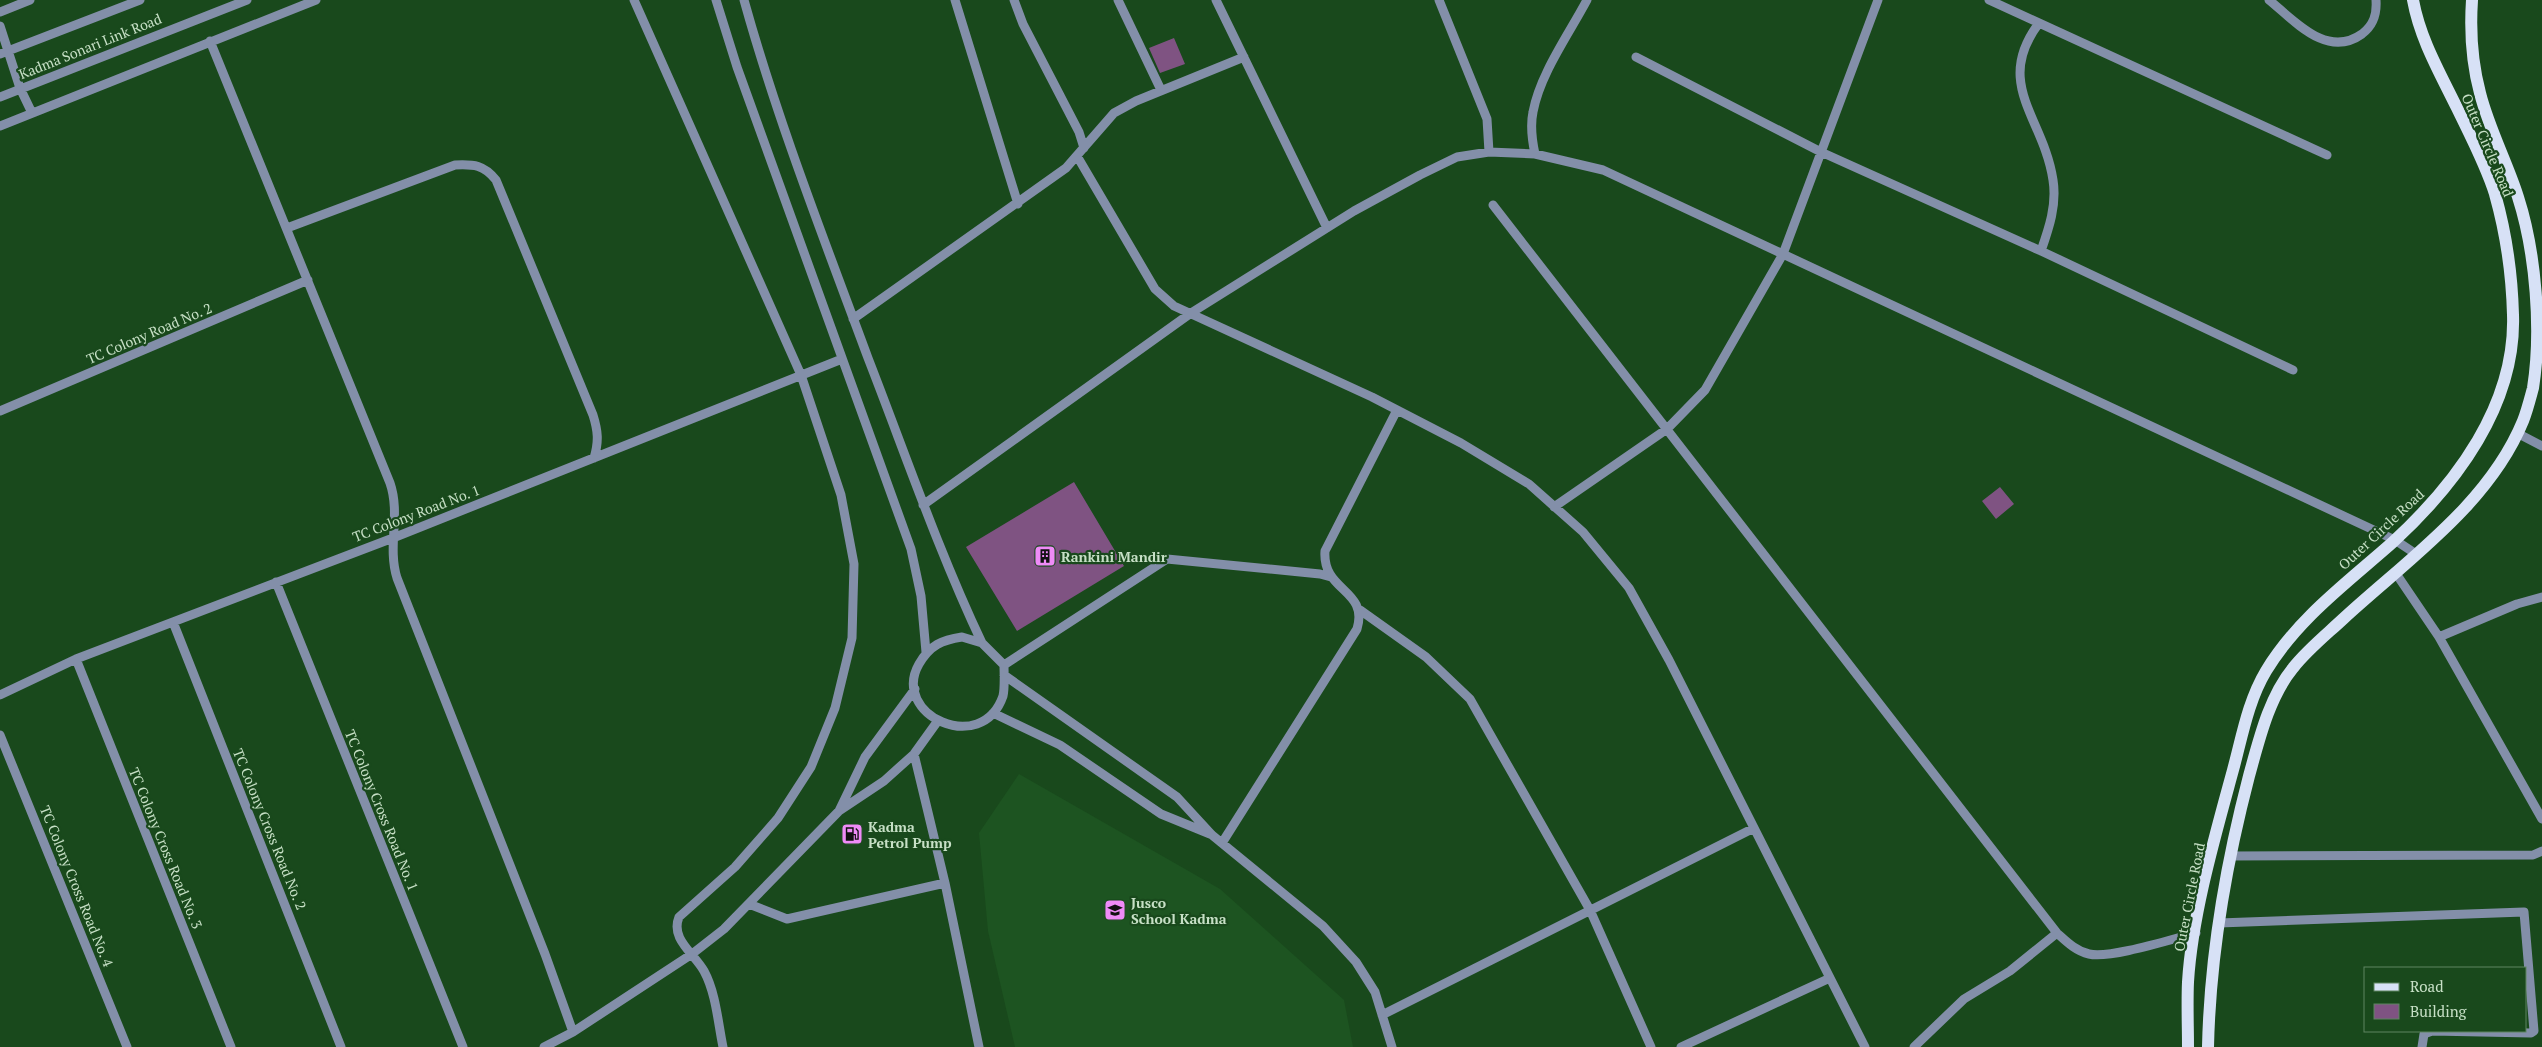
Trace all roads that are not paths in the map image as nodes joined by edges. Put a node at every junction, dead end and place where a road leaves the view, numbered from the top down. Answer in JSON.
{"nodes":[{"id":1,"x":30,"y":0,"type":"edge"},
{"id":2,"x":140,"y":0,"type":"edge"},
{"id":3,"x":247,"y":0,"type":"edge"},
{"id":4,"x":316,"y":0,"type":"edge"},
{"id":5,"x":634,"y":0,"type":"edge"},
{"id":6,"x":716,"y":0,"type":"edge"},
{"id":7,"x":744,"y":0,"type":"edge"},
{"id":8,"x":955,"y":0,"type":"edge"},
{"id":9,"x":1014,"y":0,"type":"edge"},
{"id":10,"x":1118,"y":0,"type":"edge"},
{"id":11,"x":1216,"y":0,"type":"edge"},
{"id":12,"x":1438,"y":0,"type":"edge"},
{"id":13,"x":1587,"y":0,"type":"edge"},
{"id":14,"x":1878,"y":0,"type":"edge"},
{"id":15,"x":1989,"y":0,"type":"edge"},
{"id":16,"x":2269,"y":0,"type":"edge"},
{"id":17,"x":2376,"y":0,"type":"edge"},
{"id":18,"x":2413,"y":0,"type":"edge"},
{"id":19,"x":2472,"y":0,"type":"edge"},
{"id":20,"x":0,"y":12,"type":"edge"},
{"id":21,"x":2039,"y":23,"type":"junction"},
{"id":22,"x":0,"y":26,"type":"edge"},
{"id":23,"x":210,"y":41,"type":"junction"},
{"id":24,"x":4,"y":52,"type":"edge"},
{"id":25,"x":1244,"y":57,"type":"junction"},
{"id":26,"x":1636,"y":57,"type":"dead end"},
{"id":27,"x":20,"y":88,"type":"junction"},
{"id":28,"x":1161,"y":90,"type":"junction"},
{"id":29,"x":0,"y":97,"type":"edge"},
{"id":30,"x":32,"y":113,"type":"junction"},
{"id":31,"x":0,"y":126,"type":"edge"},
{"id":32,"x":1084,"y":148,"type":"junction"},
{"id":33,"x":1489,"y":152,"type":"junction"},
{"id":34,"x":1821,"y":152,"type":"junction"},
{"id":35,"x":1535,"y":154,"type":"junction"},
{"id":36,"x":2327,"y":155,"type":"dead end"},
{"id":37,"x":1077,"y":156,"type":"junction"},
{"id":38,"x":1018,"y":204,"type":"junction"},
{"id":39,"x":1493,"y":205,"type":"dead end"},
{"id":40,"x":287,"y":228,"type":"junction"},
{"id":41,"x":1327,"y":228,"type":"junction"},
{"id":42,"x":2042,"y":251,"type":"junction"},
{"id":43,"x":1783,"y":254,"type":"junction"},
{"id":44,"x":308,"y":280,"type":"junction"},
{"id":45,"x":1191,"y":313,"type":"junction"},
{"id":46,"x":853,"y":319,"type":"junction"},
{"id":47,"x":2540,"y":326,"type":"edge"},
{"id":48,"x":842,"y":360,"type":"junction"},
{"id":49,"x":2292,"y":370,"type":"dead end"},
{"id":50,"x":801,"y":376,"type":"junction"},
{"id":51,"x":1397,"y":410,"type":"junction"},
{"id":52,"x":0,"y":411,"type":"edge"},
{"id":53,"x":1667,"y":429,"type":"junction"},
{"id":54,"x":2517,"y":433,"type":"junction"},
{"id":55,"x":2542,"y":446,"type":"edge"},
{"id":56,"x":594,"y":458,"type":"junction"},
{"id":57,"x":923,"y":505,"type":"junction"},
{"id":58,"x":1554,"y":507,"type":"junction"},
{"id":59,"x":393,"y":538,"type":"junction"},
{"id":60,"x":2395,"y":540,"type":"junction"},
{"id":61,"x":2416,"y":554,"type":"junction"},
{"id":62,"x":2395,"y":572,"type":"junction"},
{"id":63,"x":1330,"y":577,"type":"junction"},
{"id":64,"x":276,"y":582,"type":"junction"},
{"id":65,"x":2542,"y":598,"type":"edge"},
{"id":66,"x":1360,"y":610,"type":"junction"},
{"id":67,"x":173,"y":622,"type":"junction"},
{"id":68,"x":2439,"y":636,"type":"junction"},
{"id":69,"x":982,"y":643,"type":"junction"},
{"id":70,"x":926,"y":652,"type":"junction"},
{"id":71,"x":76,"y":659,"type":"junction"},
{"id":72,"x":1004,"y":665,"type":"junction"},
{"id":73,"x":1004,"y":675,"type":"junction"},
{"id":74,"x":915,"y":689,"type":"junction"},
{"id":75,"x":0,"y":695,"type":"edge"},
{"id":76,"x":993,"y":713,"type":"junction"},
{"id":77,"x":937,"y":722,"type":"junction"},
{"id":78,"x":0,"y":735,"type":"edge"},
{"id":79,"x":914,"y":754,"type":"junction"},
{"id":80,"x":839,"y":811,"type":"junction"},
{"id":81,"x":2542,"y":819,"type":"edge"},
{"id":82,"x":1754,"y":828,"type":"junction"},
{"id":83,"x":1212,"y":835,"type":"junction"},
{"id":84,"x":1222,"y":843,"type":"junction"},
{"id":85,"x":2542,"y":851,"type":"edge"},
{"id":86,"x":2232,"y":856,"type":"junction"},
{"id":87,"x":945,"y":883,"type":"junction"},
{"id":88,"x":749,"y":904,"type":"junction"},
{"id":89,"x":1590,"y":910,"type":"junction"},
{"id":90,"x":2219,"y":923,"type":"junction"},
{"id":91,"x":2057,"y":933,"type":"junction"},
{"id":92,"x":2196,"y":934,"type":"junction"},
{"id":93,"x":692,"y":954,"type":"junction"},
{"id":94,"x":1830,"y":978,"type":"junction"},
{"id":95,"x":1382,"y":1015,"type":"junction"},
{"id":96,"x":573,"y":1032,"type":"junction"},
{"id":97,"x":2429,"y":1032,"type":"edge"},
{"id":98,"x":2465,"y":1032,"type":"edge"},
{"id":99,"x":549,"y":1046,"type":"edge"},
{"id":100,"x":128,"y":1047,"type":"edge"},
{"id":101,"x":231,"y":1047,"type":"edge"},
{"id":102,"x":341,"y":1047,"type":"edge"},
{"id":103,"x":463,"y":1047,"type":"edge"},
{"id":104,"x":723,"y":1047,"type":"edge"},
{"id":105,"x":978,"y":1047,"type":"edge"},
{"id":106,"x":1392,"y":1047,"type":"edge"},
{"id":107,"x":1651,"y":1047,"type":"edge"},
{"id":108,"x":1681,"y":1047,"type":"edge"},
{"id":109,"x":1865,"y":1047,"type":"edge"},
{"id":110,"x":1914,"y":1047,"type":"edge"},
{"id":111,"x":2188,"y":1047,"type":"edge"},
{"id":112,"x":2208,"y":1047,"type":"edge"},
{"id":113,"x":2422,"y":1047,"type":"edge"}],
"edges":[{"from":1,"to":20,"type":"street"},
{"from":2,"to":24,"type":"street"},
{"from":3,"to":27,"type":"street","name":"Kadma Sonari Link Road"},
{"from":4,"to":23,"type":"street"},
{"from":5,"to":50,"type":"street"},
{"from":6,"to":48,"type":"street"},
{"from":7,"to":46,"type":"street"},
{"from":8,"to":38,"type":"street"},
{"from":9,"to":32,"type":"street"},
{"from":10,"to":28,"type":"street"},
{"from":11,"to":25,"type":"street"},
{"from":12,"to":33,"type":"street"},
{"from":13,"to":35,"type":"street"},
{"from":14,"to":34,"type":"street"},
{"from":15,"to":21,"type":"street"},
{"from":16,"to":17,"type":"street"},
{"from":18,"to":60,"type":"main road","name":"Outer Circle Road"},
{"from":19,"to":47,"type":"main road","name":"Outer Circle Road"},
{"from":21,"to":36,"type":"street"},
{"from":21,"to":42,"type":"street"},
{"from":22,"to":24,"type":"street"},
{"from":23,"to":30,"type":"street"},
{"from":23,"to":40,"type":"street"},
{"from":24,"to":27,"type":"street"},
{"from":25,"to":28,"type":"street"},
{"from":25,"to":41,"type":"street"},
{"from":26,"to":34,"type":"street"},
{"from":27,"to":29,"type":"street","name":"Kadma Sonari Link Road"},
{"from":27,"to":30,"type":"street"},
{"from":28,"to":32,"type":"street"},
{"from":30,"to":31,"type":"street"},
{"from":32,"to":37,"type":"street"},
{"from":33,"to":35,"type":"street"},
{"from":33,"to":41,"type":"street"},
{"from":34,"to":42,"type":"street"},
{"from":34,"to":43,"type":"street"},
{"from":35,"to":43,"type":"street"},
{"from":37,"to":38,"type":"street"},
{"from":37,"to":45,"type":"street"},
{"from":38,"to":46,"type":"street"},
{"from":39,"to":53,"type":"street"},
{"from":40,"to":44,"type":"street"},
{"from":40,"to":56,"type":"street"},
{"from":41,"to":45,"type":"street"},
{"from":42,"to":49,"type":"street"},
{"from":43,"to":53,"type":"street"},
{"from":43,"to":60,"type":"street"},
{"from":44,"to":52,"type":"street","name":"TC Colony Road No. 2"},
{"from":44,"to":59,"type":"street"},
{"from":45,"to":51,"type":"street"},
{"from":45,"to":57,"type":"street"},
{"from":46,"to":57,"type":"street"},
{"from":47,"to":54,"type":"main road","name":"Outer Circle Road"},
{"from":48,"to":50,"type":"street","name":"TC Colony Road No. 1"},
{"from":48,"to":70,"type":"street"},
{"from":50,"to":56,"type":"street","name":"TC Colony Road No. 1"},
{"from":50,"to":93,"type":"street"},
{"from":51,"to":58,"type":"street"},
{"from":51,"to":63,"type":"street"},
{"from":53,"to":58,"type":"street"},
{"from":53,"to":91,"type":"street"},
{"from":54,"to":55,"type":"street"},
{"from":54,"to":61,"type":"main road","name":"Outer Circle Road"},
{"from":56,"to":59,"type":"street","name":"TC Colony Road No. 1"},
{"from":57,"to":69,"type":"street"},
{"from":58,"to":82,"type":"street"},
{"from":59,"to":64,"type":"street","name":"TC Colony Road No. 1"},
{"from":59,"to":96,"type":"street"},
{"from":60,"to":61,"type":"street"},
{"from":60,"to":92,"type":"main road","name":"Outer Circle Road"},
{"from":61,"to":62,"type":"main road","name":"Outer Circle Road"},
{"from":62,"to":68,"type":"street"},
{"from":62,"to":86,"type":"main road","name":"Outer Circle Road"},
{"from":63,"to":66,"type":"street"},
{"from":63,"to":72,"type":"street"},
{"from":64,"to":67,"type":"street","name":"TC Colony Road No. 1"},
{"from":64,"to":103,"type":"street","name":"TC Colony Cross Road No. 1"},
{"from":65,"to":68,"type":"street"},
{"from":66,"to":84,"type":"street"},
{"from":66,"to":89,"type":"street"},
{"from":67,"to":71,"type":"street","name":"TC Colony Road No. 1"},
{"from":67,"to":102,"type":"street","name":"TC Colony Cross Road No. 2"},
{"from":68,"to":81,"type":"street"},
{"from":69,"to":70,"type":"street"},
{"from":69,"to":72,"type":"street"},
{"from":70,"to":74,"type":"street"},
{"from":71,"to":75,"type":"street","name":"TC Colony Road No. 1"},
{"from":71,"to":101,"type":"street","name":"TC Colony Cross Road No. 3"},
{"from":72,"to":73,"type":"street"},
{"from":73,"to":76,"type":"street"},
{"from":73,"to":83,"type":"street"},
{"from":74,"to":77,"type":"street"},
{"from":74,"to":80,"type":"street"},
{"from":76,"to":77,"type":"street"},
{"from":76,"to":83,"type":"street"},
{"from":77,"to":79,"type":"street"},
{"from":78,"to":100,"type":"street","name":"TC Colony Cross Road No. 4"},
{"from":79,"to":80,"type":"street"},
{"from":79,"to":87,"type":"street"},
{"from":80,"to":88,"type":"street"},
{"from":82,"to":89,"type":"street"},
{"from":82,"to":94,"type":"street"},
{"from":83,"to":84,"type":"street"},
{"from":84,"to":95,"type":"street"},
{"from":85,"to":86,"type":"street"},
{"from":86,"to":90,"type":"main road","name":"Outer Circle Road"},
{"from":87,"to":88,"type":"street"},
{"from":87,"to":105,"type":"street"},
{"from":88,"to":93,"type":"street"},
{"from":89,"to":95,"type":"street"},
{"from":89,"to":107,"type":"street"},
{"from":90,"to":98,"type":"street"},
{"from":90,"to":112,"type":"main road","name":"Outer Circle Road"},
{"from":91,"to":92,"type":"street"},
{"from":91,"to":110,"type":"street"},
{"from":92,"to":111,"type":"main road","name":"Outer Circle Road"},
{"from":93,"to":96,"type":"street"},
{"from":93,"to":104,"type":"street"},
{"from":94,"to":108,"type":"street"},
{"from":94,"to":109,"type":"street"},
{"from":95,"to":106,"type":"street"},
{"from":96,"to":99,"type":"street"},
{"from":97,"to":113,"type":"street"}]}
